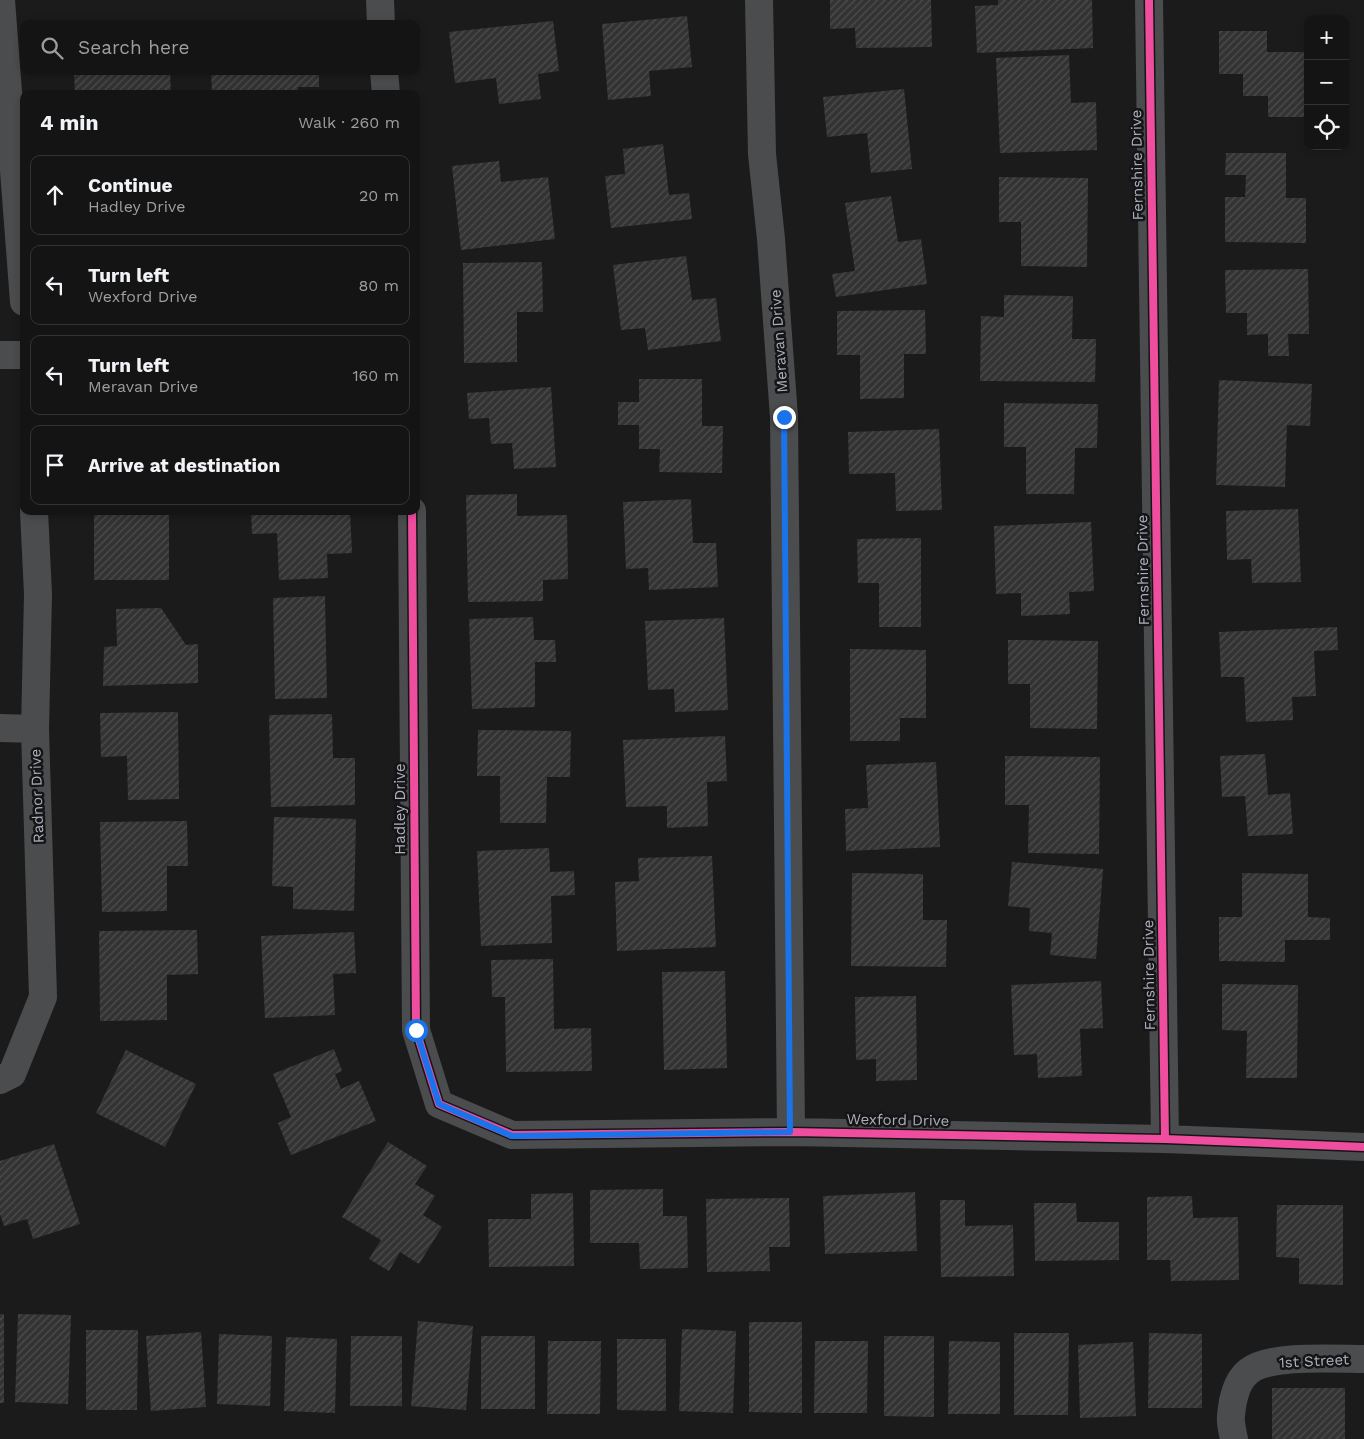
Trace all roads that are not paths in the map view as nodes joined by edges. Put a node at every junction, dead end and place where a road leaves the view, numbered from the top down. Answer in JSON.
{"nodes":[{"id":1,"x":1,"y":0,"type":"edge"},
{"id":2,"x":380,"y":0,"type":"edge"},
{"id":3,"x":759,"y":0,"type":"edge"},
{"id":4,"x":1149,"y":0,"type":"edge"},
{"id":5,"x":381,"y":20,"type":"edge"},
{"id":6,"x":384,"y":75,"type":"edge"},
{"id":7,"x":386,"y":90,"type":"edge"},
{"id":8,"x":20,"y":249,"type":"edge"},
{"id":9,"x":0,"y":355,"type":"edge"},
{"id":10,"x":20,"y":355,"type":"edge"},
{"id":11,"x":34,"y":515,"type":"edge"},
{"id":12,"x":412,"y":515,"type":"edge"},
{"id":13,"x":0,"y":728,"type":"edge"},
{"id":14,"x":35,"y":729,"type":"junction"},
{"id":15,"x":6,"y":1077,"type":"edge"},
{"id":16,"x":439,"y":1104,"type":"joint"},
{"id":17,"x":790,"y":1132,"type":"junction"},
{"id":18,"x":1165,"y":1139,"type":"junction"},
{"id":19,"x":1364,"y":1147,"type":"edge"},
{"id":20,"x":1364,"y":1359,"type":"edge"},
{"id":21,"x":1234,"y":1439,"type":"edge"}],
"edges":[{"from":1,"to":8,"type":"street"},
{"from":2,"to":5,"type":"street"},
{"from":3,"to":17,"type":"street","name":"Meravan Drive"},
{"from":4,"to":18,"type":"street","name":"Fernshire Drive"},
{"from":6,"to":7,"type":"street"},
{"from":9,"to":10,"type":"street"},
{"from":11,"to":14,"type":"street","name":"Radnor Drive"},
{"from":12,"to":16,"type":"street","name":"Hadley Drive"},
{"from":13,"to":14,"type":"street"},
{"from":14,"to":15,"type":"street","name":"Radnor Drive"},
{"from":16,"to":17,"type":"street","name":"Wexford Drive"},
{"from":17,"to":18,"type":"street","name":"Wexford Drive"},
{"from":18,"to":19,"type":"street","name":"Wexford Drive"},
{"from":20,"to":21,"type":"street","name":"1st Street"}]}
